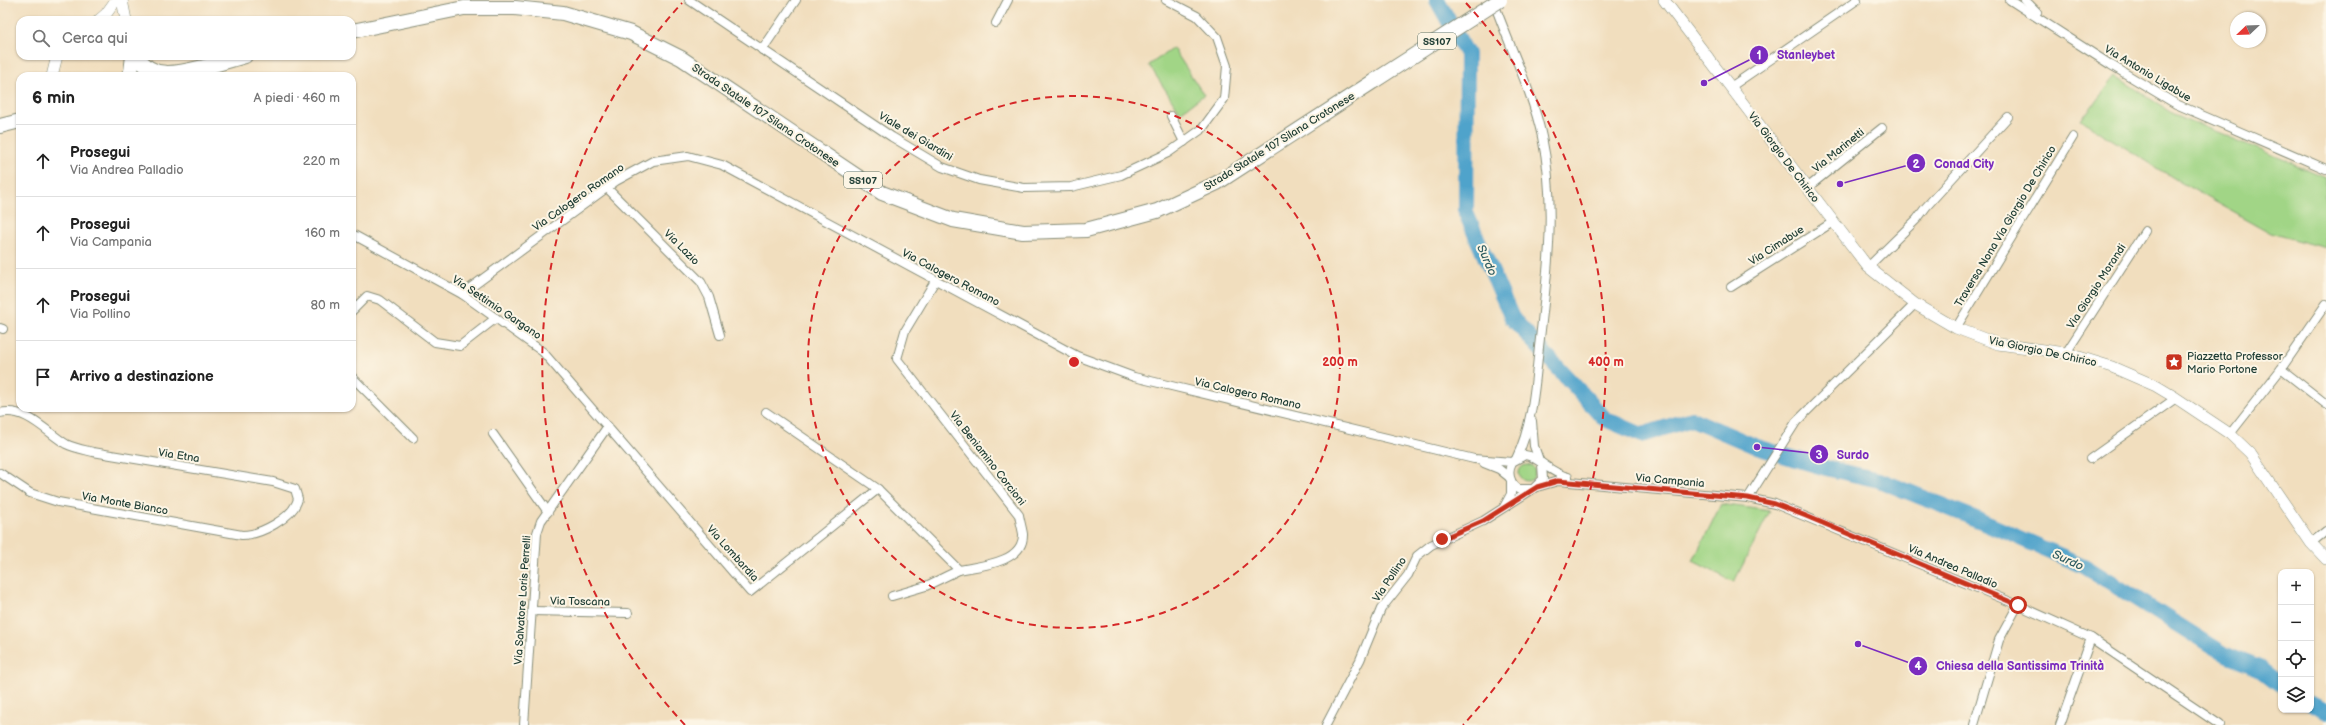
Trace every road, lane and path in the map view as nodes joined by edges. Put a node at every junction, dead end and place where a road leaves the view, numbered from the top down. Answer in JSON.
{"nodes":[{"id":1,"x":116,"y":0,"type":"edge"},
{"id":2,"x":122,"y":0,"type":"edge"},
{"id":3,"x":690,"y":0,"type":"edge"},
{"id":4,"x":796,"y":0,"type":"edge"},
{"id":5,"x":1008,"y":0,"type":"edge"},
{"id":6,"x":1166,"y":0,"type":"edge"},
{"id":7,"x":1493,"y":0,"type":"edge"},
{"id":8,"x":1501,"y":0,"type":"edge"},
{"id":9,"x":1664,"y":0,"type":"edge"},
{"id":10,"x":1857,"y":0,"type":"edge"},
{"id":11,"x":2010,"y":0,"type":"edge"},
{"id":12,"x":2025,"y":0,"type":"edge"},
{"id":13,"x":103,"y":16,"type":"edge"},
{"id":14,"x":124,"y":16,"type":"edge"},
{"id":15,"x":2045,"y":21,"type":"junction"},
{"id":16,"x":996,"y":23,"type":"dead end"},
{"id":17,"x":356,"y":30,"type":"edge"},
{"id":18,"x":1504,"y":32,"type":"junction"},
{"id":19,"x":762,"y":50,"type":"junction"},
{"id":20,"x":56,"y":60,"type":"edge"},
{"id":21,"x":132,"y":60,"type":"edge"},
{"id":22,"x":140,"y":60,"type":"edge"},
{"id":23,"x":235,"y":60,"type":"edge"},
{"id":24,"x":239,"y":60,"type":"edge"},
{"id":25,"x":209,"y":71,"type":"edge"},
{"id":26,"x":53,"y":72,"type":"edge"},
{"id":27,"x":131,"y":72,"type":"edge"},
{"id":28,"x":158,"y":72,"type":"edge"},
{"id":29,"x":193,"y":72,"type":"edge"},
{"id":30,"x":1732,"y":86,"type":"junction"},
{"id":31,"x":1171,"y":116,"type":"dead end"},
{"id":32,"x":2008,"y":117,"type":"dead end"},
{"id":33,"x":16,"y":122,"type":"edge"},
{"id":34,"x":0,"y":126,"type":"edge"},
{"id":35,"x":1882,"y":128,"type":"dead end"},
{"id":36,"x":2073,"y":137,"type":"dead end"},
{"id":37,"x":1184,"y":142,"type":"junction"},
{"id":38,"x":2326,"y":169,"type":"edge"},
{"id":39,"x":607,"y":188,"type":"junction"},
{"id":40,"x":1807,"y":188,"type":"junction"},
{"id":41,"x":1833,"y":222,"type":"junction"},
{"id":42,"x":2144,"y":231,"type":"dead end"},
{"id":43,"x":356,"y":236,"type":"edge"},
{"id":44,"x":1868,"y":267,"type":"junction"},
{"id":45,"x":935,"y":281,"type":"junction"},
{"id":46,"x":1731,"y":287,"type":"dead end"},
{"id":47,"x":462,"y":294,"type":"junction"},
{"id":48,"x":1915,"y":304,"type":"junction"},
{"id":49,"x":2326,"y":304,"type":"edge"},
{"id":50,"x":356,"y":307,"type":"edge"},
{"id":51,"x":496,"y":318,"type":"junction"},
{"id":52,"x":1956,"y":328,"type":"junction"},
{"id":53,"x":720,"y":335,"type":"dead end"},
{"id":54,"x":2066,"y":353,"type":"junction"},
{"id":55,"x":2281,"y":369,"type":"junction"},
{"id":56,"x":356,"y":381,"type":"edge"},
{"id":57,"x":2176,"y":398,"type":"junction"},
{"id":58,"x":2326,"y":404,"type":"edge"},
{"id":59,"x":766,"y":412,"type":"dead end"},
{"id":60,"x":0,"y":413,"type":"edge"},
{"id":61,"x":1531,"y":414,"type":"junction"},
{"id":62,"x":608,"y":426,"type":"junction"},
{"id":63,"x":493,"y":434,"type":"dead end"},
{"id":64,"x":2230,"y":434,"type":"junction"},
{"id":65,"x":413,"y":438,"type":"dead end"},
{"id":66,"x":1474,"y":459,"type":"junction"},
{"id":67,"x":2090,"y":459,"type":"dead end"},
{"id":68,"x":1514,"y":460,"type":"junction"},
{"id":69,"x":1540,"y":462,"type":"junction"},
{"id":70,"x":0,"y":473,"type":"edge"},
{"id":71,"x":1510,"y":479,"type":"junction"},
{"id":72,"x":1590,"y":483,"type":"junction"},
{"id":73,"x":1535,"y":488,"type":"junction"},
{"id":74,"x":878,"y":490,"type":"junction"},
{"id":75,"x":1748,"y":498,"type":"junction"},
{"id":76,"x":1503,"y":509,"type":"junction"},
{"id":77,"x":548,"y":512,"type":"junction"},
{"id":78,"x":2326,"y":531,"type":"edge"},
{"id":79,"x":253,"y":535,"type":"joint"},
{"id":80,"x":2312,"y":543,"type":"junction"},
{"id":81,"x":2326,"y":559,"type":"edge"},
{"id":82,"x":960,"y":570,"type":"junction"},
{"id":83,"x":892,"y":596,"type":"dead end"},
{"id":84,"x":2018,"y":605,"type":"junction"},
{"id":85,"x":532,"y":611,"type":"junction"},
{"id":86,"x":628,"y":613,"type":"dead end"},
{"id":87,"x":2091,"y":638,"type":"junction"},
{"id":88,"x":524,"y":725,"type":"edge"},
{"id":89,"x":1326,"y":725,"type":"edge"},
{"id":90,"x":1974,"y":725,"type":"edge"},
{"id":91,"x":2060,"y":725,"type":"edge"},
{"id":92,"x":2220,"y":725,"type":"edge"}],
"edges":[{"from":1,"to":13,"type":"main road"},
{"from":2,"to":14,"type":"main road"},
{"from":3,"to":19,"type":"street","name":"Viale dei Giardini"},
{"from":4,"to":19,"type":"street"},
{"from":5,"to":16,"type":"street"},
{"from":6,"to":37,"type":"street","name":"Viale dei Giardini"},
{"from":7,"to":18,"type":"street"},
{"from":8,"to":17,"type":"highway","name":"Strada Statale 107 Silana Crotonese","number":"SS107","bridge":true},
{"from":8,"to":18,"type":"street"},
{"from":9,"to":30,"type":"main road","name":"Via Giorgio De Chirico"},
{"from":10,"to":30,"type":"street"},
{"from":11,"to":15,"type":"street","name":"Via Antonio Ligabue"},
{"from":12,"to":15,"type":"street"},
{"from":15,"to":38,"type":"street","name":"Via Antonio Ligabue"},
{"from":18,"to":61,"type":"street"},
{"from":19,"to":37,"type":"street","name":"Viale dei Giardini"},
{"from":20,"to":26,"type":"main road"},
{"from":21,"to":27,"type":"highway"},
{"from":22,"to":28,"type":"highway"},
{"from":23,"to":25,"type":"highway"},
{"from":24,"to":25,"type":"highway"},
{"from":25,"to":29,"type":"highway"},
{"from":30,"to":40,"type":"main road","name":"Via Giorgio De Chirico"},
{"from":31,"to":37,"type":"street"},
{"from":32,"to":44,"type":"street"},
{"from":33,"to":34,"type":"highway"},
{"from":35,"to":40,"type":"street","name":"Via Marinetti"},
{"from":36,"to":52,"type":"street","name":"Traversa Nona Via Giorgio De Chirico"},
{"from":39,"to":45,"type":"street","name":"Via Calogero Romano"},
{"from":39,"to":47,"type":"street","name":"Via Calogero Romano"},
{"from":39,"to":53,"type":"street","name":"Via Lazio"},
{"from":40,"to":41,"type":"main road","name":"Via Giorgio De Chirico"},
{"from":41,"to":44,"type":"main road","name":"Via Giorgio De Chirico"},
{"from":41,"to":46,"type":"street","name":"Via Cimabue"},
{"from":42,"to":54,"type":"street","name":"Via Giorgio Morandi"},
{"from":43,"to":47,"type":"street","name":"Via Settimio Gargano"},
{"from":44,"to":48,"type":"main road","name":"Via Giorgio De Chirico"},
{"from":45,"to":66,"type":"street","name":"Via Calogero Romano"},
{"from":45,"to":82,"type":"street","name":"Via Beniamino Corcioni"},
{"from":47,"to":51,"type":"street","name":"Via Settimio Gargano"},
{"from":48,"to":52,"type":"main road","name":"Via Giorgio De Chirico"},
{"from":48,"to":75,"type":"street"},
{"from":49,"to":55,"type":"street"},
{"from":50,"to":51,"type":"street"},
{"from":51,"to":62,"type":"street","name":"Via Settimio Gargano"},
{"from":52,"to":54,"type":"main road","name":"Via Giorgio De Chirico"},
{"from":54,"to":57,"type":"main road","name":"Via Giorgio De Chirico"},
{"from":55,"to":58,"type":"street"},
{"from":55,"to":64,"type":"street"},
{"from":56,"to":65,"type":"street"},
{"from":57,"to":64,"type":"main road","name":"Via Giorgio De Chirico"},
{"from":57,"to":67,"type":"street"},
{"from":59,"to":74,"type":"street"},
{"from":60,"to":79,"type":"street","name":"Via Etna"},
{"from":61,"to":68,"type":"street"},
{"from":61,"to":69,"type":"street"},
{"from":62,"to":74,"type":"street","name":"Via Lombardia"},
{"from":62,"to":77,"type":"street","name":"Via Salvatore Loris Perrelli"},
{"from":63,"to":77,"type":"street"},
{"from":64,"to":80,"type":"main road","name":"Via Giorgio De Chirico"},
{"from":66,"to":68,"type":"street"},
{"from":66,"to":71,"type":"street"},
{"from":68,"to":69,"type":"street"},
{"from":68,"to":71,"type":"street"},
{"from":69,"to":72,"type":"street","name":"Via Campania"},
{"from":69,"to":73,"type":"street"},
{"from":70,"to":79,"type":"street","name":"Via Monte Bianco"},
{"from":71,"to":73,"type":"street"},
{"from":71,"to":76,"type":"street"},
{"from":72,"to":73,"type":"street","name":"Via Campania"},
{"from":72,"to":75,"type":"street","name":"Via Campania"},
{"from":73,"to":76,"type":"street","name":"Via Pollino"},
{"from":74,"to":82,"type":"street"},
{"from":75,"to":84,"type":"street","name":"Via Andrea Palladio"},
{"from":76,"to":89,"type":"street","name":"Via Pollino"},
{"from":77,"to":85,"type":"street","name":"Via Salvatore Loris Perrelli"},
{"from":78,"to":80,"type":"street"},
{"from":80,"to":81,"type":"main road","name":"Via Giorgio De Chirico"},
{"from":82,"to":83,"type":"street"},
{"from":84,"to":87,"type":"street","name":"Via Andrea Palladio"},
{"from":84,"to":90,"type":"street"},
{"from":85,"to":86,"type":"street","name":"Via Toscana"},
{"from":85,"to":88,"type":"street","name":"Via Salvatore Loris Perrelli"},
{"from":87,"to":91,"type":"street"},
{"from":87,"to":92,"type":"street","name":"Via Andrea Palladio"}]}
